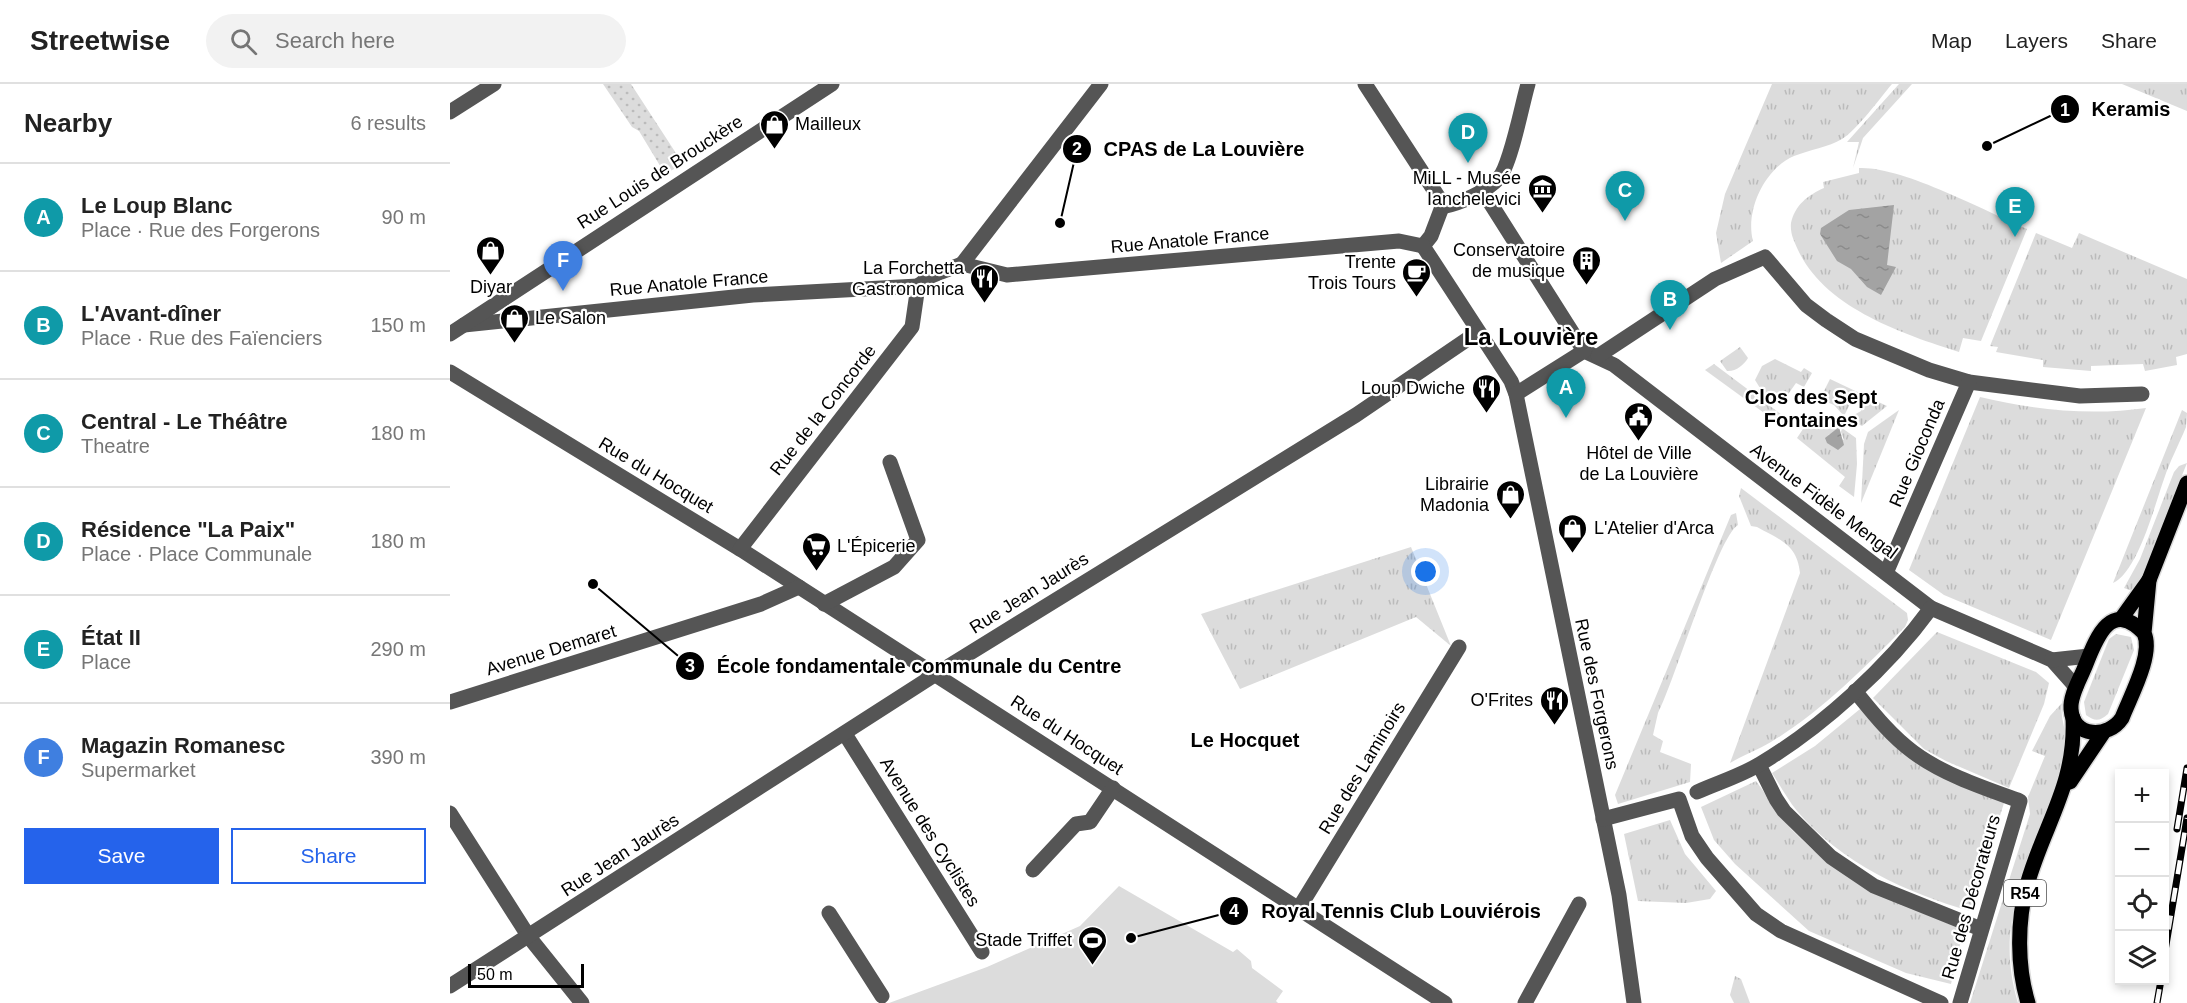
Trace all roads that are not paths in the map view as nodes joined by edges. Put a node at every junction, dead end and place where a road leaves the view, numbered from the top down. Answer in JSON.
{"nodes":[{"id":1,"x":494,"y":84,"type":"edge"},
{"id":2,"x":832,"y":84,"type":"edge"},
{"id":3,"x":1101,"y":84,"type":"edge"},
{"id":4,"x":1365,"y":84,"type":"edge"},
{"id":5,"x":1528,"y":84,"type":"edge"},
{"id":6,"x":450,"y":112,"type":"edge"},
{"id":7,"x":1487,"y":186,"type":"junction"},
{"id":8,"x":1442,"y":207,"type":"junction"},
{"id":9,"x":1423,"y":246,"type":"junction"},
{"id":10,"x":962,"y":264,"type":"junction"},
{"id":11,"x":918,"y":286,"type":"junction"},
{"id":12,"x":464,"y":325,"type":"junction"},
{"id":13,"x":1478,"y":332,"type":"junction"},
{"id":14,"x":450,"y":334,"type":"edge"},
{"id":15,"x":1591,"y":354,"type":"junction"},
{"id":16,"x":450,"y":372,"type":"edge"},
{"id":17,"x":1969,"y":382,"type":"junction"},
{"id":18,"x":1516,"y":394,"type":"junction"},
{"id":19,"x":2142,"y":394,"type":"dead end"},
{"id":20,"x":890,"y":462,"type":"dead end"},
{"id":21,"x":2187,"y":483,"type":"edge"},
{"id":22,"x":740,"y":549,"type":"junction"},
{"id":23,"x":1886,"y":573,"type":"junction"},
{"id":24,"x":2149,"y":580,"type":"junction"},
{"id":25,"x":799,"y":587,"type":"junction"},
{"id":26,"x":824,"y":604,"type":"junction"},
{"id":27,"x":1931,"y":608,"type":"junction"},
{"id":28,"x":2121,"y":619,"type":"junction"},
{"id":29,"x":2144,"y":633,"type":"junction"},
{"id":30,"x":1459,"y":647,"type":"dead end"},
{"id":31,"x":2089,"y":656,"type":"junction"},
{"id":32,"x":2052,"y":660,"type":"junction"},
{"id":33,"x":936,"y":674,"type":"junction"},
{"id":34,"x":2076,"y":687,"type":"junction"},
{"id":35,"x":1855,"y":691,"type":"junction"},
{"id":36,"x":450,"y":702,"type":"edge"},
{"id":37,"x":2073,"y":718,"type":"junction"},
{"id":38,"x":2103,"y":733,"type":"junction"},
{"id":39,"x":845,"y":734,"type":"junction"},
{"id":40,"x":1759,"y":765,"type":"junction"},
{"id":41,"x":1113,"y":788,"type":"junction"},
{"id":42,"x":2065,"y":790,"type":"junction"},
{"id":43,"x":1697,"y":792,"type":"dead end"},
{"id":44,"x":450,"y":813,"type":"edge"},
{"id":45,"x":1603,"y":819,"type":"junction"},
{"id":46,"x":1033,"y":870,"type":"dead end"},
{"id":47,"x":1579,"y":904,"type":"dead end"},
{"id":48,"x":1299,"y":908,"type":"junction"},
{"id":49,"x":829,"y":913,"type":"dead end"},
{"id":50,"x":1981,"y":929,"type":"junction"},
{"id":51,"x":529,"y":937,"type":"junction"},
{"id":52,"x":982,"y":952,"type":"dead end"},
{"id":53,"x":450,"y":986,"type":"edge"},
{"id":54,"x":882,"y":996,"type":"dead end"},
{"id":55,"x":582,"y":1003,"type":"edge"},
{"id":56,"x":1444,"y":1003,"type":"edge"},
{"id":57,"x":1525,"y":1003,"type":"edge"},
{"id":58,"x":1634,"y":1003,"type":"edge"},
{"id":59,"x":1941,"y":1003,"type":"edge"},
{"id":60,"x":1960,"y":1003,"type":"edge"},
{"id":61,"x":2028,"y":1003,"type":"edge"}],
"edges":[{"from":1,"to":6,"type":"street"},
{"from":2,"to":12,"type":"street","name":"Rue Louis de Brouckère"},
{"from":3,"to":10,"type":"street"},
{"from":4,"to":8,"type":"street"},
{"from":5,"to":7,"type":"street"},
{"from":7,"to":8,"type":"street"},
{"from":7,"to":15,"type":"street"},
{"from":8,"to":9,"type":"street"},
{"from":9,"to":10,"type":"street","name":"Rue Anatole France"},
{"from":9,"to":13,"type":"street","name":"Rue des Forgerons"},
{"from":10,"to":11,"type":"street"},
{"from":11,"to":12,"type":"street","name":"Rue Anatole France"},
{"from":11,"to":22,"type":"street","name":"Rue de la Concorde"},
{"from":12,"to":14,"type":"street","name":"Rue Louis de Brouckère"},
{"from":13,"to":18,"type":"street","name":"Rue des Forgerons"},
{"from":13,"to":33,"type":"street","name":"Rue Jean Jaurès"},
{"from":15,"to":17,"type":"street"},
{"from":15,"to":18,"type":"street"},
{"from":15,"to":23,"type":"street","name":"Avenue Fidèle Mengal"},
{"from":16,"to":22,"type":"street","name":"Rue du Hocquet"},
{"from":17,"to":19,"type":"street"},
{"from":17,"to":23,"type":"street","name":"Rue Gioconda"},
{"from":18,"to":45,"type":"street","name":"Rue des Forgerons"},
{"from":20,"to":26,"type":"street"},
{"from":21,"to":24,"type":"main road","number":"R54"},
{"from":22,"to":25,"type":"street","name":"Rue du Hocquet"},
{"from":23,"to":27,"type":"street","name":"Avenue Fidèle Mengal"},
{"from":24,"to":28,"type":"main road","number":"R54"},
{"from":24,"to":29,"type":"main road","number":"R54"},
{"from":25,"to":26,"type":"street","name":"Rue du Hocquet"},
{"from":25,"to":36,"type":"street","name":"Avenue Demaret"},
{"from":26,"to":33,"type":"street","name":"Rue du Hocquet"},
{"from":27,"to":32,"type":"street","name":"Avenue Fidèle Mengal"},
{"from":27,"to":35,"type":"street"},
{"from":28,"to":29,"type":"main road"},
{"from":28,"to":31,"type":"main road","number":"R54"},
{"from":29,"to":38,"type":"main road","number":"R54"},
{"from":30,"to":48,"type":"street","name":"Rue des Laminoirs"},
{"from":31,"to":32,"type":"street","name":"Avenue Fidèle Mengal"},
{"from":31,"to":34,"type":"main road","number":"R54"},
{"from":32,"to":34,"type":"street","name":"Avenue Fidèle Mengal"},
{"from":33,"to":39,"type":"street","name":"Rue Jean Jaurès"},
{"from":33,"to":41,"type":"street","name":"Rue du Hocquet"},
{"from":34,"to":37,"type":"main road","number":"R54"},
{"from":35,"to":40,"type":"street"},
{"from":35,"to":50,"type":"street","name":"Rue des Décorateurs"},
{"from":37,"to":38,"type":"main road"},
{"from":37,"to":42,"type":"main road","number":"R54"},
{"from":38,"to":42,"type":"main road","number":"R54"},
{"from":39,"to":51,"type":"street","name":"Rue Jean Jaurès"},
{"from":39,"to":52,"type":"street","name":"Avenue des Cyclistes"},
{"from":40,"to":43,"type":"street"},
{"from":40,"to":50,"type":"street"},
{"from":41,"to":46,"type":"street"},
{"from":41,"to":48,"type":"street","name":"Rue du Hocquet"},
{"from":42,"to":61,"type":"main road","number":"R54"},
{"from":44,"to":51,"type":"street"},
{"from":45,"to":58,"type":"street","name":"Rue des Forgerons"},
{"from":45,"to":59,"type":"street"},
{"from":47,"to":57,"type":"street"},
{"from":48,"to":56,"type":"street","name":"Rue du Hocquet"},
{"from":49,"to":54,"type":"street"},
{"from":50,"to":60,"type":"street","name":"Rue des Décorateurs"},
{"from":51,"to":53,"type":"street","name":"Rue Jean Jaurès"},
{"from":51,"to":55,"type":"street"}]}
